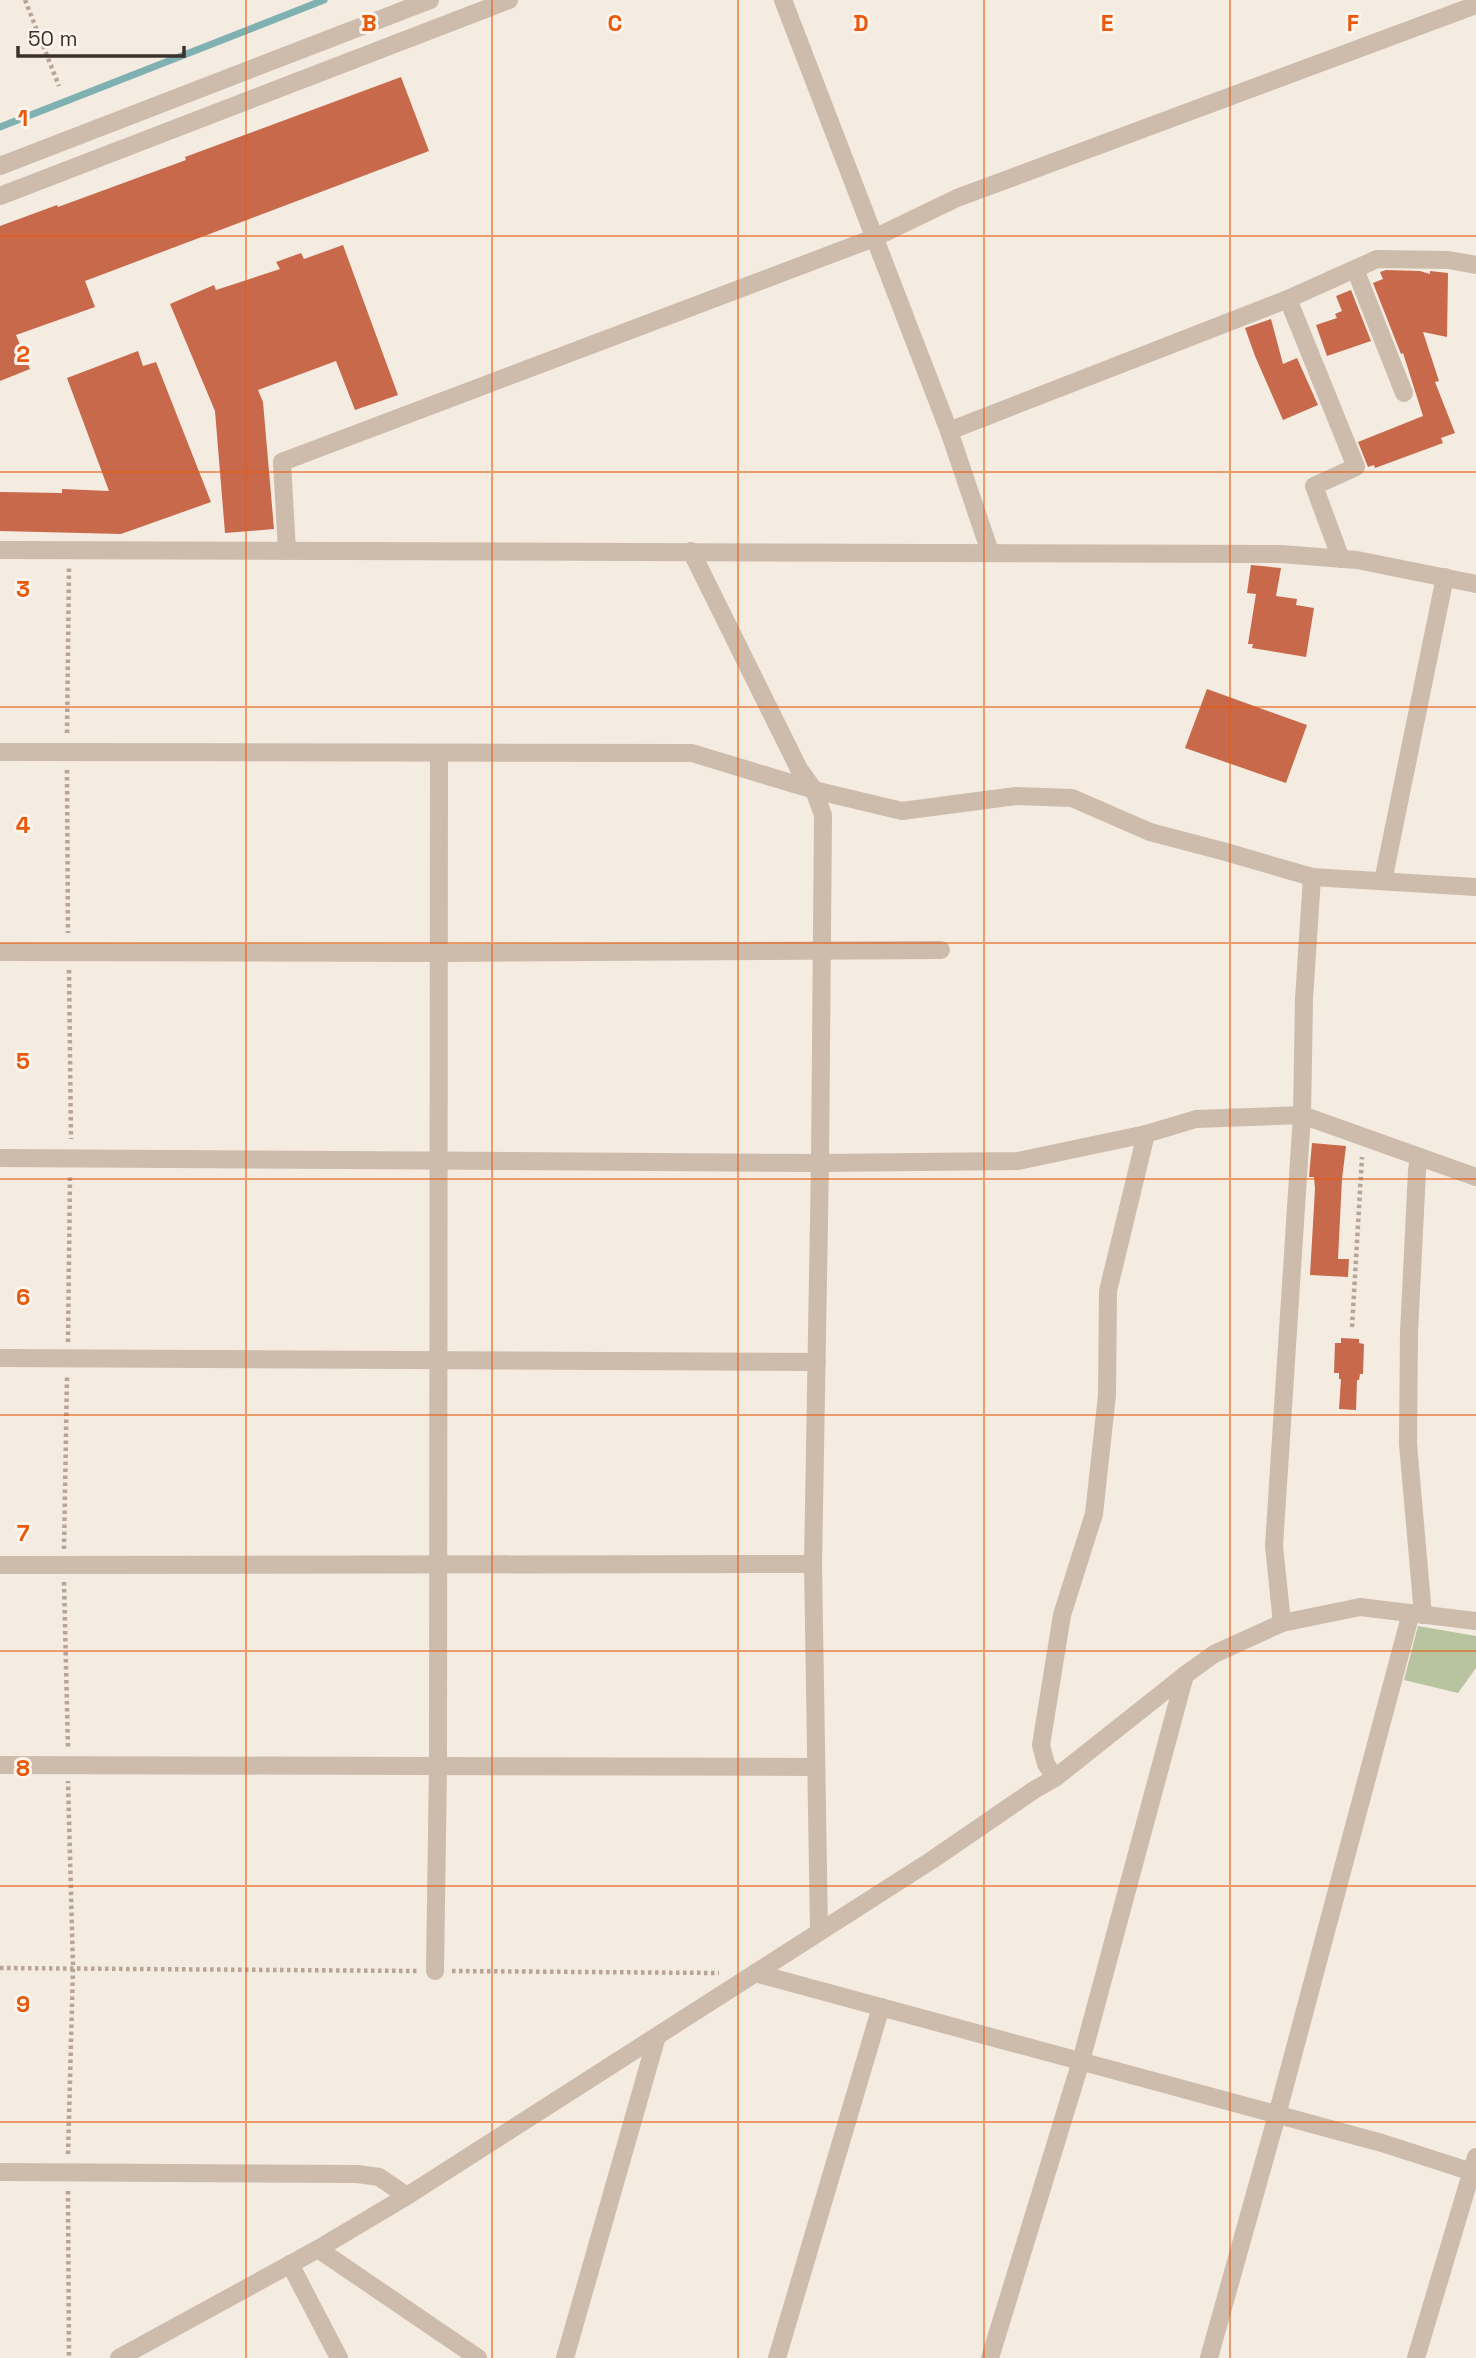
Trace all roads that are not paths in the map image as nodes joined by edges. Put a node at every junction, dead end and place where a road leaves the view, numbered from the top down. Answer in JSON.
{"nodes":[{"id":1,"x":430,"y":0,"type":"edge"},
{"id":2,"x":509,"y":0,"type":"edge"},
{"id":3,"x":783,"y":0,"type":"edge"},
{"id":4,"x":1476,"y":5,"type":"edge"},
{"id":5,"x":0,"y":166,"type":"edge"},
{"id":6,"x":0,"y":196,"type":"edge"},
{"id":7,"x":874,"y":238,"type":"junction"},
{"id":8,"x":1476,"y":265,"type":"edge"},
{"id":9,"x":1355,"y":269,"type":"junction"},
{"id":10,"x":1288,"y":299,"type":"junction"},
{"id":11,"x":1404,"y":393,"type":"dead end"},
{"id":12,"x":948,"y":431,"type":"junction"},
{"id":13,"x":0,"y":550,"type":"edge"},
{"id":14,"x":287,"y":551,"type":"junction"},
{"id":15,"x":691,"y":551,"type":"junction"},
{"id":16,"x":990,"y":552,"type":"junction"},
{"id":17,"x":1341,"y":559,"type":"junction"},
{"id":18,"x":1445,"y":578,"type":"junction"},
{"id":19,"x":1476,"y":584,"type":"edge"},
{"id":20,"x":0,"y":752,"type":"edge"},
{"id":21,"x":439,"y":753,"type":"junction"},
{"id":22,"x":814,"y":790,"type":"junction"},
{"id":23,"x":1312,"y":877,"type":"junction"},
{"id":24,"x":1383,"y":880,"type":"junction"},
{"id":25,"x":1476,"y":887,"type":"edge"},
{"id":26,"x":940,"y":950,"type":"dead end"},
{"id":27,"x":0,"y":952,"type":"edge"},
{"id":28,"x":822,"y":952,"type":"junction"},
{"id":29,"x":439,"y":953,"type":"junction"},
{"id":30,"x":1302,"y":1115,"type":"junction"},
{"id":31,"x":1146,"y":1134,"type":"junction"},
{"id":32,"x":1419,"y":1157,"type":"junction"},
{"id":33,"x":0,"y":1158,"type":"edge"},
{"id":34,"x":440,"y":1161,"type":"junction"},
{"id":35,"x":820,"y":1163,"type":"junction"},
{"id":36,"x":1476,"y":1177,"type":"edge"},
{"id":37,"x":0,"y":1358,"type":"edge"},
{"id":38,"x":438,"y":1360,"type":"junction"},
{"id":39,"x":817,"y":1362,"type":"junction"},
{"id":40,"x":436,"y":1564,"type":"junction"},
{"id":41,"x":813,"y":1564,"type":"junction"},
{"id":42,"x":0,"y":1565,"type":"edge"},
{"id":43,"x":1417,"y":1614,"type":"junction"},
{"id":44,"x":1476,"y":1621,"type":"edge"},
{"id":45,"x":1282,"y":1623,"type":"junction"},
{"id":46,"x":1185,"y":1675,"type":"junction"},
{"id":47,"x":0,"y":1765,"type":"edge"},
{"id":48,"x":438,"y":1766,"type":"junction"},
{"id":49,"x":816,"y":1767,"type":"junction"},
{"id":50,"x":1055,"y":1778,"type":"junction"},
{"id":51,"x":819,"y":1931,"type":"junction"},
{"id":52,"x":435,"y":1971,"type":"road end"},
{"id":53,"x":755,"y":1973,"type":"junction"},
{"id":54,"x":881,"y":2007,"type":"junction"},
{"id":55,"x":657,"y":2036,"type":"junction"},
{"id":56,"x":1081,"y":2061,"type":"junction"},
{"id":57,"x":1277,"y":2116,"type":"junction"},
{"id":58,"x":1474,"y":2164,"type":"edge"},
{"id":59,"x":0,"y":2172,"type":"edge"},
{"id":60,"x":407,"y":2196,"type":"junction"},
{"id":61,"x":317,"y":2249,"type":"junction"},
{"id":62,"x":290,"y":2264,"type":"junction"},
{"id":63,"x":119,"y":2358,"type":"edge"},
{"id":64,"x":339,"y":2358,"type":"edge"},
{"id":65,"x":478,"y":2358,"type":"edge"},
{"id":66,"x":565,"y":2358,"type":"edge"},
{"id":67,"x":777,"y":2358,"type":"edge"},
{"id":68,"x":990,"y":2358,"type":"edge"},
{"id":69,"x":1209,"y":2358,"type":"edge"},
{"id":70,"x":1416,"y":2358,"type":"edge"}],
"edges":[{"from":1,"to":5,"type":"street"},
{"from":2,"to":6,"type":"street"},
{"from":3,"to":7,"type":"street"},
{"from":4,"to":7,"type":"street"},
{"from":7,"to":12,"type":"street"},
{"from":7,"to":14,"type":"street"},
{"from":8,"to":9,"type":"street"},
{"from":9,"to":10,"type":"street"},
{"from":9,"to":11,"type":"street"},
{"from":10,"to":12,"type":"street"},
{"from":10,"to":17,"type":"street"},
{"from":12,"to":16,"type":"street"},
{"from":13,"to":14,"type":"street"},
{"from":14,"to":15,"type":"street"},
{"from":15,"to":16,"type":"street"},
{"from":15,"to":22,"type":"street"},
{"from":16,"to":17,"type":"street"},
{"from":17,"to":18,"type":"street"},
{"from":18,"to":19,"type":"street"},
{"from":18,"to":24,"type":"street"},
{"from":20,"to":21,"type":"street"},
{"from":21,"to":22,"type":"street"},
{"from":21,"to":29,"type":"street"},
{"from":22,"to":23,"type":"street"},
{"from":22,"to":28,"type":"street"},
{"from":23,"to":24,"type":"street"},
{"from":23,"to":30,"type":"street"},
{"from":24,"to":25,"type":"street"},
{"from":26,"to":28,"type":"street"},
{"from":27,"to":29,"type":"street"},
{"from":28,"to":29,"type":"street"},
{"from":28,"to":35,"type":"street"},
{"from":29,"to":34,"type":"street"},
{"from":30,"to":31,"type":"street"},
{"from":30,"to":32,"type":"street"},
{"from":30,"to":45,"type":"street"},
{"from":31,"to":35,"type":"street"},
{"from":31,"to":50,"type":"street"},
{"from":32,"to":36,"type":"street"},
{"from":32,"to":43,"type":"street"},
{"from":33,"to":34,"type":"street"},
{"from":34,"to":35,"type":"street"},
{"from":34,"to":38,"type":"street"},
{"from":35,"to":39,"type":"street"},
{"from":37,"to":38,"type":"street"},
{"from":38,"to":39,"type":"street"},
{"from":38,"to":40,"type":"street"},
{"from":39,"to":41,"type":"street"},
{"from":40,"to":41,"type":"street"},
{"from":40,"to":42,"type":"street"},
{"from":40,"to":48,"type":"street"},
{"from":41,"to":49,"type":"street"},
{"from":43,"to":44,"type":"street"},
{"from":43,"to":45,"type":"street"},
{"from":43,"to":57,"type":"street"},
{"from":45,"to":46,"type":"street"},
{"from":46,"to":50,"type":"street"},
{"from":46,"to":56,"type":"street"},
{"from":47,"to":48,"type":"street"},
{"from":48,"to":49,"type":"street"},
{"from":48,"to":52,"type":"street"},
{"from":49,"to":51,"type":"street"},
{"from":50,"to":51,"type":"street"},
{"from":51,"to":53,"type":"street"},
{"from":53,"to":54,"type":"street"},
{"from":53,"to":55,"type":"street"},
{"from":54,"to":56,"type":"street"},
{"from":54,"to":67,"type":"street"},
{"from":55,"to":60,"type":"street"},
{"from":55,"to":66,"type":"street"},
{"from":56,"to":57,"type":"street"},
{"from":56,"to":68,"type":"street"},
{"from":57,"to":58,"type":"street"},
{"from":57,"to":69,"type":"street"},
{"from":58,"to":70,"type":"street"},
{"from":59,"to":60,"type":"street"},
{"from":60,"to":61,"type":"street"},
{"from":61,"to":62,"type":"street"},
{"from":61,"to":65,"type":"street"},
{"from":62,"to":63,"type":"street"},
{"from":62,"to":64,"type":"street"}]}
